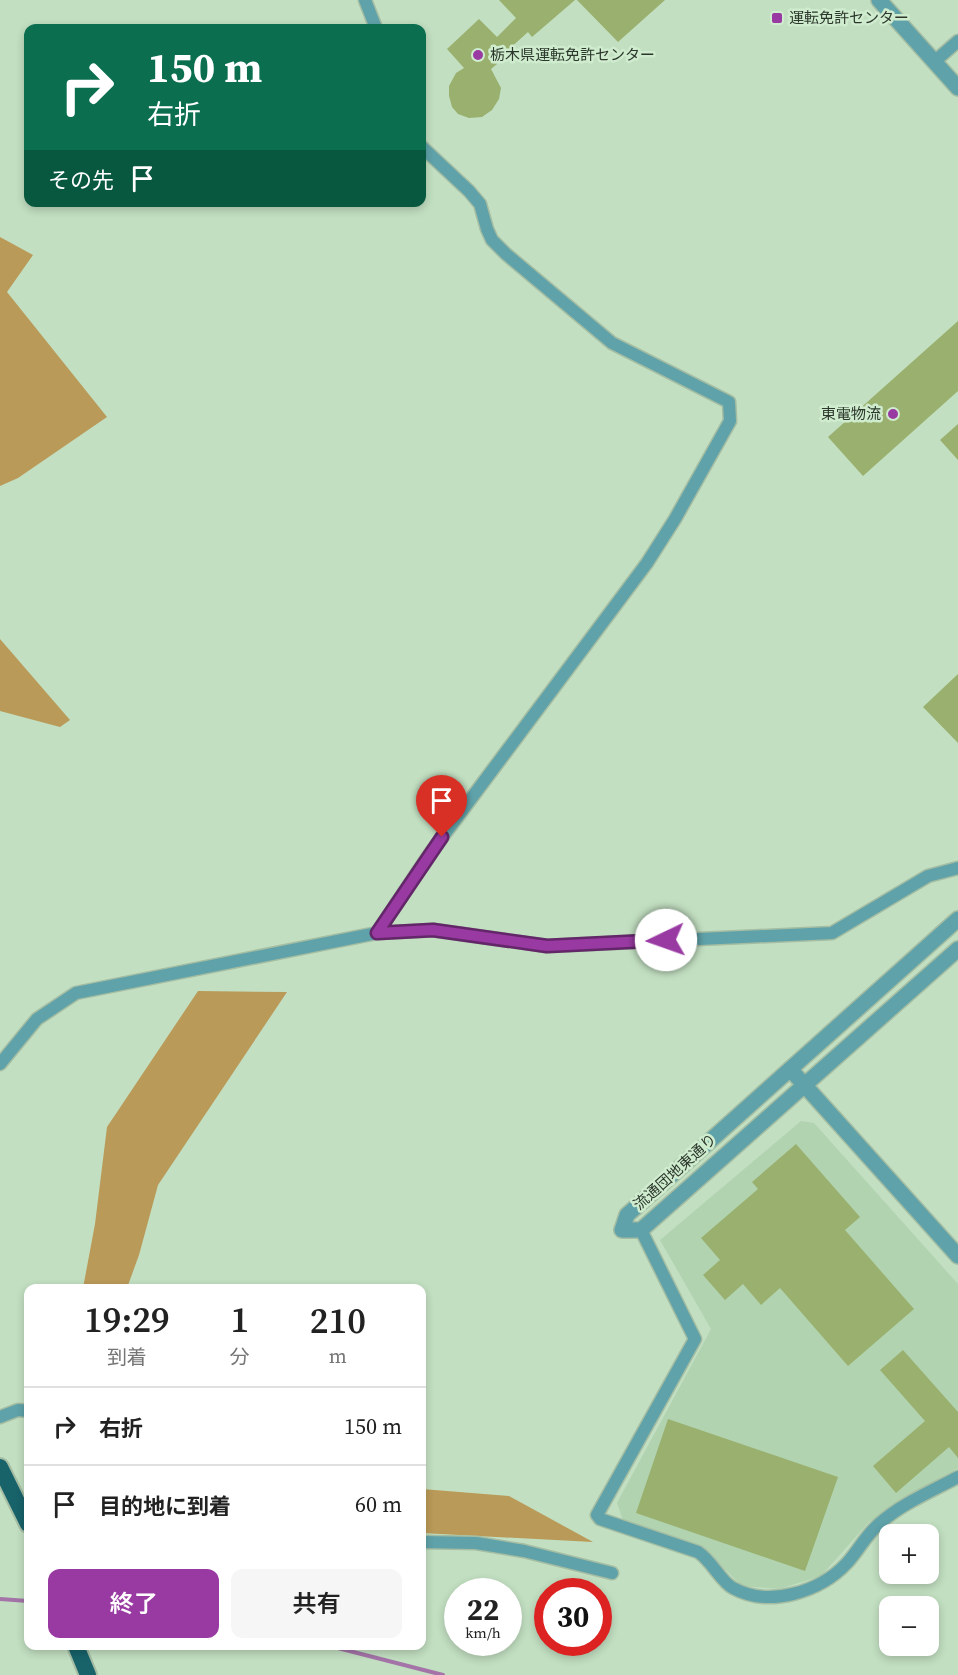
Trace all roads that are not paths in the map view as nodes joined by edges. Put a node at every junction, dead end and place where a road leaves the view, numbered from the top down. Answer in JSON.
{"nodes":[{"id":1,"x":365,"y":0,"type":"edge"},
{"id":2,"x":879,"y":0,"type":"edge"},
{"id":3,"x":374,"y":24,"type":"edge"},
{"id":4,"x":958,"y":41,"type":"edge"},
{"id":5,"x":934,"y":62,"type":"junction"},
{"id":6,"x":958,"y":88,"type":"edge"},
{"id":7,"x":426,"y":151,"type":"edge"},
{"id":8,"x":958,"y":868,"type":"edge"},
{"id":9,"x":958,"y":919,"type":"edge"},
{"id":10,"x":377,"y":933,"type":"junction"},
{"id":11,"x":958,"y":949,"type":"edge"},
{"id":12,"x":0,"y":1064,"type":"edge"},
{"id":13,"x":790,"y":1069,"type":"junction"},
{"id":14,"x":805,"y":1086,"type":"junction"},
{"id":15,"x":641,"y":1230,"type":"junction"},
{"id":16,"x":958,"y":1256,"type":"edge"},
{"id":17,"x":24,"y":1411,"type":"edge"},
{"id":18,"x":0,"y":1417,"type":"edge"},
{"id":19,"x":0,"y":1467,"type":"edge"},
{"id":20,"x":958,"y":1477,"type":"edge"},
{"id":21,"x":24,"y":1516,"type":"edge"},
{"id":22,"x":426,"y":1542,"type":"edge"},
{"id":23,"x":612,"y":1572,"type":"dead end"},
{"id":24,"x":78,"y":1650,"type":"edge"},
{"id":25,"x":88,"y":1675,"type":"edge"}],
"edges":[{"from":1,"to":3,"type":"street"},
{"from":2,"to":5,"type":"street"},
{"from":4,"to":5,"type":"street"},
{"from":5,"to":6,"type":"street"},
{"from":7,"to":10,"type":"street"},
{"from":8,"to":10,"type":"street"},
{"from":9,"to":13,"type":"street","name":"流通団地東通り"},
{"from":10,"to":12,"type":"street"},
{"from":11,"to":14,"type":"street","name":"流通団地東通り"},
{"from":13,"to":14,"type":"street"},
{"from":13,"to":15,"type":"street","name":"流通団地東通り"},
{"from":14,"to":15,"type":"street","name":"流通団地東通り"},
{"from":14,"to":16,"type":"street"},
{"from":15,"to":20,"type":"street"},
{"from":17,"to":18,"type":"street"},
{"from":19,"to":21,"type":"highway"},
{"from":22,"to":23,"type":"street"},
{"from":24,"to":25,"type":"highway"}]}
